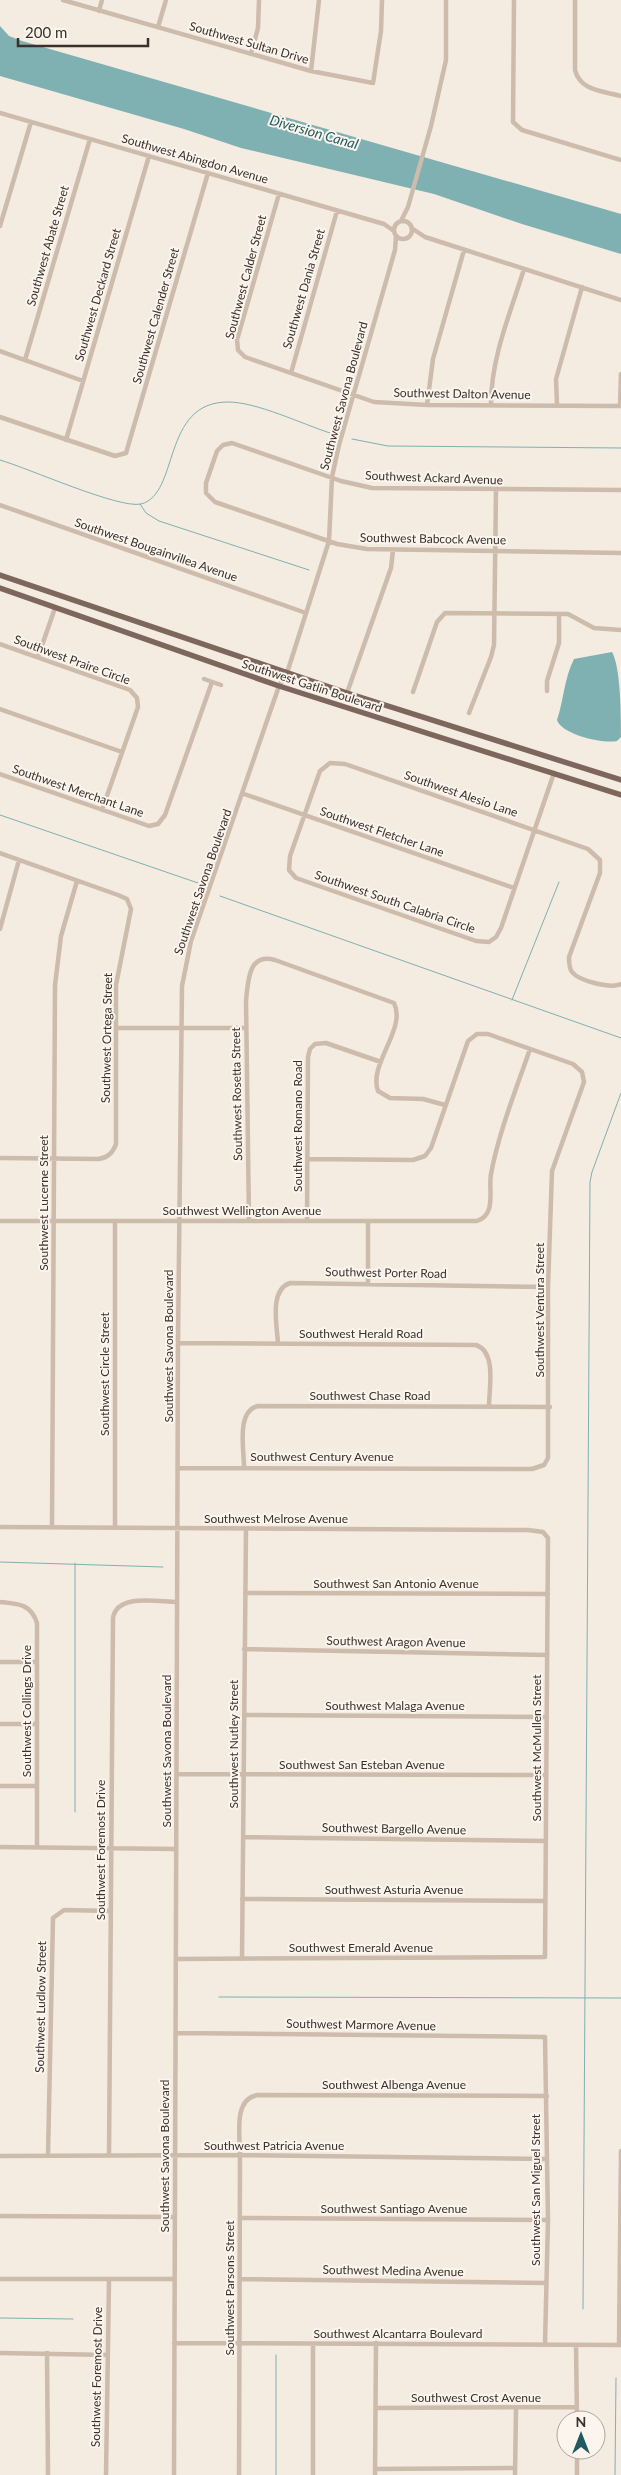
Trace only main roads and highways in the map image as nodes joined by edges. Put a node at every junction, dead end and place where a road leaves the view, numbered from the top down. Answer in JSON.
{"nodes":[{"id":1,"x":0,"y":575,"type":"edge"},
{"id":2,"x":0,"y":588,"type":"edge"},
{"id":3,"x":621,"y":780,"type":"edge"},
{"id":4,"x":621,"y":795,"type":"edge"}],
"edges":[{"from":1,"to":3,"type":"main road","name":"Southwest Gatlin Boulevard"},
{"from":2,"to":4,"type":"main road","name":"Southwest Gatlin Boulevard"}]}
